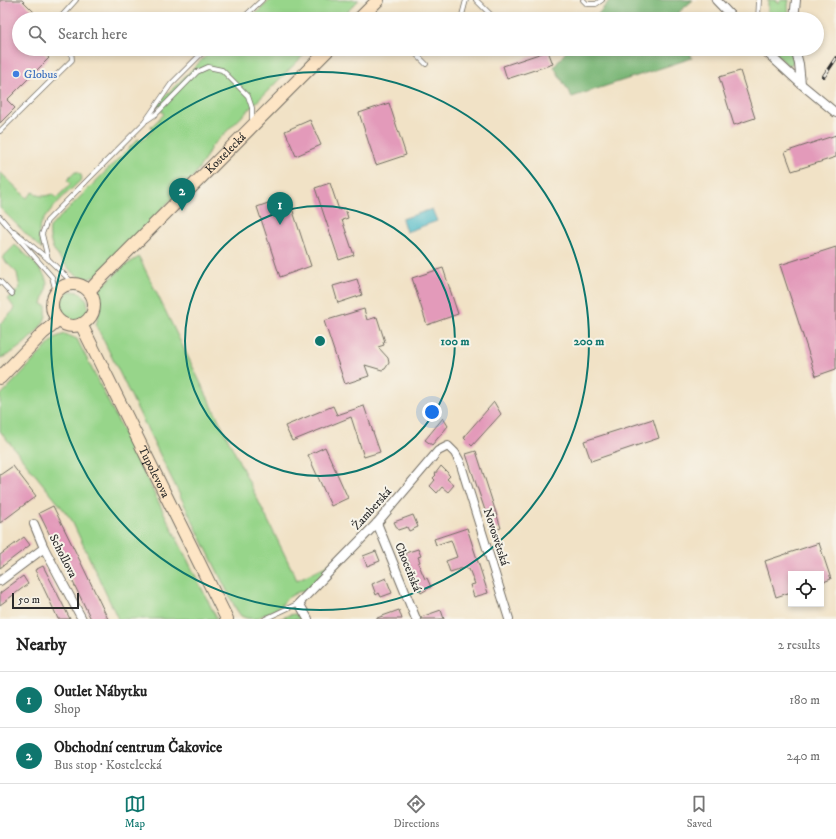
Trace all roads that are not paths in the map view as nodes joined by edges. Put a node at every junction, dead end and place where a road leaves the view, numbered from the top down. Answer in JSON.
{"nodes":[{"id":1,"x":76,"y":0,"type":"edge"},
{"id":2,"x":262,"y":0,"type":"edge"},
{"id":3,"x":466,"y":0,"type":"edge"},
{"id":4,"x":476,"y":0,"type":"edge"},
{"id":5,"x":583,"y":0,"type":"edge"},
{"id":6,"x":602,"y":0,"type":"edge"},
{"id":7,"x":716,"y":0,"type":"edge"},
{"id":8,"x":759,"y":0,"type":"edge"},
{"id":9,"x":796,"y":0,"type":"edge"},
{"id":10,"x":373,"y":4,"type":"edge"},
{"id":11,"x":65,"y":12,"type":"edge"},
{"id":12,"x":249,"y":12,"type":"edge"},
{"id":13,"x":366,"y":12,"type":"edge"},
{"id":14,"x":463,"y":12,"type":"edge"},
{"id":15,"x":488,"y":12,"type":"edge"},
{"id":16,"x":727,"y":12,"type":"edge"},
{"id":17,"x":758,"y":12,"type":"edge"},
{"id":18,"x":795,"y":12,"type":"edge"},
{"id":19,"x":72,"y":56,"type":"edge"},
{"id":20,"x":199,"y":56,"type":"edge"},
{"id":21,"x":322,"y":56,"type":"edge"},
{"id":22,"x":418,"y":56,"type":"edge"},
{"id":23,"x":774,"y":56,"type":"edge"},
{"id":24,"x":797,"y":56,"type":"edge"},
{"id":25,"x":426,"y":64,"type":"dead end"},
{"id":26,"x":801,"y":84,"type":"junction"},
{"id":27,"x":836,"y":112,"type":"edge"},
{"id":28,"x":144,"y":123,"type":"junction"},
{"id":29,"x":252,"y":126,"type":"junction"},
{"id":30,"x":0,"y":131,"type":"edge"},
{"id":31,"x":0,"y":217,"type":"edge"},
{"id":32,"x":6,"y":224,"type":"junction"},
{"id":33,"x":48,"y":259,"type":"junction"},
{"id":34,"x":0,"y":282,"type":"edge"},
{"id":35,"x":74,"y":284,"type":"junction"},
{"id":36,"x":56,"y":292,"type":"junction"},
{"id":37,"x":90,"y":292,"type":"junction"},
{"id":38,"x":12,"y":294,"type":"dead end"},
{"id":39,"x":58,"y":321,"type":"junction"},
{"id":40,"x":82,"y":324,"type":"junction"},
{"id":41,"x":0,"y":378,"type":"edge"},
{"id":42,"x":460,"y":462,"type":"joint"},
{"id":43,"x":378,"y":523,"type":"junction"},
{"id":44,"x":34,"y":524,"type":"dead end"},
{"id":45,"x":44,"y":548,"type":"junction"},
{"id":46,"x":0,"y":582,"type":"edge"},
{"id":47,"x":299,"y":603,"type":"junction"},
{"id":48,"x":82,"y":619,"type":"edge"},
{"id":49,"x":227,"y":619,"type":"edge"},
{"id":50,"x":265,"y":619,"type":"edge"},
{"id":51,"x":308,"y":619,"type":"edge"},
{"id":52,"x":416,"y":619,"type":"edge"},
{"id":53,"x":509,"y":619,"type":"edge"}],
"edges":[{"from":1,"to":11,"type":"lane"},
{"from":2,"to":12,"type":"lane"},
{"from":3,"to":14,"type":"lane"},
{"from":4,"to":15,"type":"lane"},
{"from":5,"to":6,"type":"lane"},
{"from":7,"to":16,"type":"street"},
{"from":8,"to":17,"type":"lane"},
{"from":9,"to":18,"type":"street"},
{"from":10,"to":13,"type":"main road"},
{"from":19,"to":30,"type":"lane"},
{"from":20,"to":28,"type":"lane"},
{"from":21,"to":29,"type":"main road","name":"Kostelecká"},
{"from":22,"to":25,"type":"lane"},
{"from":23,"to":26,"type":"street"},
{"from":24,"to":26,"type":"street"},
{"from":26,"to":27,"type":"street"},
{"from":28,"to":29,"type":"lane"},
{"from":28,"to":33,"type":"lane"},
{"from":29,"to":37,"type":"main road","name":"Kostelecká"},
{"from":31,"to":32,"type":"lane"},
{"from":32,"to":33,"type":"lane"},
{"from":32,"to":36,"type":"lane"},
{"from":33,"to":35,"type":"lane"},
{"from":34,"to":38,"type":"lane"},
{"from":35,"to":36,"type":"main road"},
{"from":35,"to":37,"type":"main road"},
{"from":36,"to":39,"type":"main road"},
{"from":37,"to":40,"type":"main road"},
{"from":39,"to":40,"type":"main road"},
{"from":39,"to":41,"type":"main road"},
{"from":40,"to":49,"type":"main road","name":"Tupolevova"},
{"from":42,"to":43,"type":"street","name":"Žamberská"},
{"from":42,"to":53,"type":"street","name":"Novosvětská"},
{"from":43,"to":47,"type":"street","name":"Žamberská"},
{"from":43,"to":52,"type":"street","name":"Choceňská"},
{"from":44,"to":45,"type":"street","name":"Schollova"},
{"from":45,"to":46,"type":"street"},
{"from":45,"to":48,"type":"street","name":"Schollova"},
{"from":47,"to":50,"type":"lane"},
{"from":47,"to":51,"type":"street"}]}
